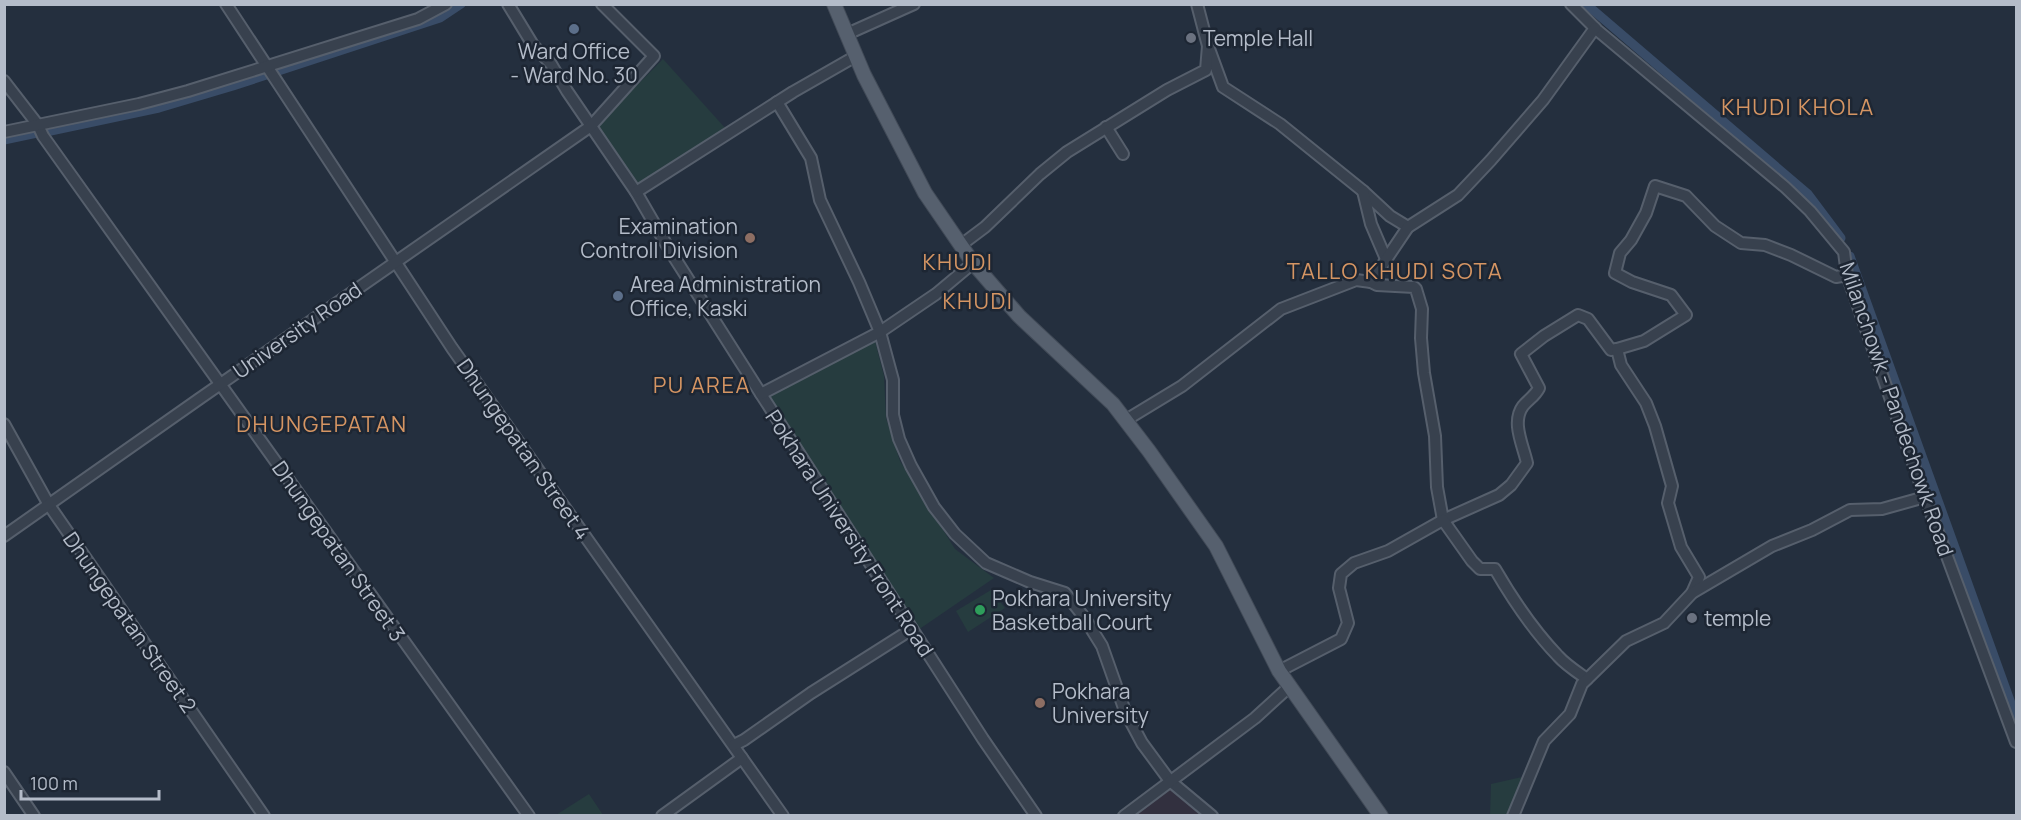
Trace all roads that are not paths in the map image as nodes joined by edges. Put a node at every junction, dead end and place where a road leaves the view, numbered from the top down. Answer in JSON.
{"nodes":[{"id":1,"x":226,"y":4,"type":"edge"},
{"id":2,"x":446,"y":4,"type":"edge"},
{"id":3,"x":508,"y":4,"type":"edge"},
{"id":4,"x":602,"y":4,"type":"edge"},
{"id":5,"x":834,"y":4,"type":"edge"},
{"id":6,"x":914,"y":4,"type":"edge"},
{"id":7,"x":1197,"y":4,"type":"edge"},
{"id":8,"x":1571,"y":4,"type":"edge"},
{"id":9,"x":1594,"y":28,"type":"junction"},
{"id":10,"x":847,"y":34,"type":"junction"},
{"id":11,"x":1208,"y":46,"type":"junction"},
{"id":12,"x":856,"y":56,"type":"junction"},
{"id":13,"x":1206,"y":70,"type":"junction"},
{"id":14,"x":270,"y":71,"type":"junction"},
{"id":15,"x":1220,"y":78,"type":"junction"},
{"id":16,"x":4,"y":81,"type":"edge"},
{"id":17,"x":777,"y":102,"type":"junction"},
{"id":18,"x":38,"y":125,"type":"junction"},
{"id":19,"x":591,"y":126,"type":"junction"},
{"id":20,"x":1106,"y":127,"type":"junction"},
{"id":21,"x":4,"y":132,"type":"edge"},
{"id":22,"x":1123,"y":154,"type":"dead end"},
{"id":23,"x":1363,"y":191,"type":"junction"},
{"id":24,"x":636,"y":192,"type":"junction"},
{"id":25,"x":1408,"y":227,"type":"junction"},
{"id":26,"x":961,"y":245,"type":"junction"},
{"id":27,"x":1386,"y":259,"type":"junction"},
{"id":28,"x":395,"y":262,"type":"junction"},
{"id":29,"x":973,"y":263,"type":"junction"},
{"id":30,"x":1847,"y":275,"type":"junction"},
{"id":31,"x":1371,"y":282,"type":"junction"},
{"id":32,"x":880,"y":332,"type":"junction"},
{"id":33,"x":1617,"y":349,"type":"junction"},
{"id":34,"x":221,"y":383,"type":"junction"},
{"id":35,"x":761,"y":394,"type":"junction"},
{"id":36,"x":1126,"y":420,"type":"junction"},
{"id":37,"x":4,"y":424,"type":"edge"},
{"id":38,"x":1925,"y":497,"type":"junction"},
{"id":39,"x":49,"y":505,"type":"junction"},
{"id":40,"x":1443,"y":520,"type":"junction"},
{"id":41,"x":4,"y":536,"type":"edge"},
{"id":42,"x":1692,"y":593,"type":"junction"},
{"id":43,"x":912,"y":629,"type":"junction"},
{"id":44,"x":1279,"y":671,"type":"junction"},
{"id":45,"x":1587,"y":679,"type":"junction"},
{"id":46,"x":1289,"y":687,"type":"junction"},
{"id":47,"x":2016,"y":742,"type":"edge"},
{"id":48,"x":734,"y":745,"type":"junction"},
{"id":49,"x":742,"y":758,"type":"junction"},
{"id":50,"x":4,"y":772,"type":"edge"},
{"id":51,"x":1170,"y":781,"type":"junction"},
{"id":52,"x":34,"y":816,"type":"edge"},
{"id":53,"x":264,"y":816,"type":"edge"},
{"id":54,"x":529,"y":816,"type":"edge"},
{"id":55,"x":662,"y":816,"type":"edge"},
{"id":56,"x":783,"y":816,"type":"edge"},
{"id":57,"x":1036,"y":816,"type":"edge"},
{"id":58,"x":1124,"y":816,"type":"edge"},
{"id":59,"x":1212,"y":816,"type":"edge"},
{"id":60,"x":1381,"y":816,"type":"edge"},
{"id":61,"x":1513,"y":816,"type":"edge"}],
"edges":[{"from":1,"to":14,"type":"street","name":"Dhungepatan Street 4"},
{"from":2,"to":14,"type":"street"},
{"from":3,"to":19,"type":"street","name":"Pokhara University Front Road"},
{"from":4,"to":19,"type":"street","name":"University Road"},
{"from":5,"to":10,"type":"main road"},
{"from":6,"to":10,"type":"street"},
{"from":7,"to":11,"type":"street"},
{"from":8,"to":9,"type":"street","name":"Milanchowk - Pandechowk Road"},
{"from":9,"to":25,"type":"street"},
{"from":9,"to":30,"type":"street","name":"Milanchowk - Pandechowk Road"},
{"from":10,"to":12,"type":"main road"},
{"from":11,"to":13,"type":"street"},
{"from":11,"to":15,"type":"street"},
{"from":12,"to":17,"type":"street"},
{"from":12,"to":26,"type":"main road"},
{"from":13,"to":15,"type":"street"},
{"from":13,"to":20,"type":"street"},
{"from":14,"to":18,"type":"street"},
{"from":14,"to":28,"type":"street","name":"Dhungepatan Street 4"},
{"from":15,"to":23,"type":"street"},
{"from":16,"to":18,"type":"street","name":"Dhungepatan Street 3"},
{"from":17,"to":24,"type":"street"},
{"from":17,"to":32,"type":"street"},
{"from":18,"to":21,"type":"street"},
{"from":18,"to":34,"type":"street","name":"Dhungepatan Street 3"},
{"from":19,"to":24,"type":"street","name":"Pokhara University Front Road"},
{"from":19,"to":28,"type":"street","name":"University Road"},
{"from":20,"to":22,"type":"street"},
{"from":20,"to":26,"type":"street"},
{"from":23,"to":25,"type":"street"},
{"from":23,"to":27,"type":"street"},
{"from":24,"to":35,"type":"street","name":"Pokhara University Front Road"},
{"from":25,"to":27,"type":"street"},
{"from":26,"to":29,"type":"main road"},
{"from":27,"to":31,"type":"street"},
{"from":28,"to":34,"type":"street","name":"University Road"},
{"from":28,"to":48,"type":"street","name":"Dhungepatan Street 4"},
{"from":29,"to":32,"type":"street"},
{"from":29,"to":36,"type":"main road"},
{"from":30,"to":33,"type":"street"},
{"from":30,"to":38,"type":"street","name":"Milanchowk - Pandechowk Road"},
{"from":31,"to":36,"type":"street"},
{"from":31,"to":40,"type":"street"},
{"from":32,"to":35,"type":"street"},
{"from":32,"to":51,"type":"street"},
{"from":33,"to":40,"type":"street"},
{"from":33,"to":42,"type":"street"},
{"from":34,"to":39,"type":"street","name":"University Road"},
{"from":34,"to":54,"type":"street","name":"Dhungepatan Street 3"},
{"from":35,"to":43,"type":"street","name":"Pokhara University Front Road"},
{"from":36,"to":44,"type":"main road"},
{"from":37,"to":39,"type":"street","name":"Dhungepatan Street 2"},
{"from":38,"to":42,"type":"street"},
{"from":38,"to":47,"type":"street","name":"Milanchowk - Pandechowk Road"},
{"from":39,"to":41,"type":"street","name":"University Road"},
{"from":39,"to":53,"type":"street","name":"Dhungepatan Street 2"},
{"from":40,"to":44,"type":"street"},
{"from":40,"to":45,"type":"street"},
{"from":42,"to":45,"type":"street"},
{"from":43,"to":48,"type":"street"},
{"from":43,"to":57,"type":"street","name":"Pokhara University Front Road"},
{"from":44,"to":46,"type":"main road"},
{"from":45,"to":61,"type":"street"},
{"from":46,"to":51,"type":"street"},
{"from":46,"to":60,"type":"main road"},
{"from":48,"to":49,"type":"street","name":"Dhungepatan Street 4"},
{"from":49,"to":55,"type":"street"},
{"from":49,"to":56,"type":"street","name":"Dhungepatan Street 4"},
{"from":50,"to":52,"type":"street"},
{"from":51,"to":58,"type":"street"},
{"from":51,"to":59,"type":"street"}]}
